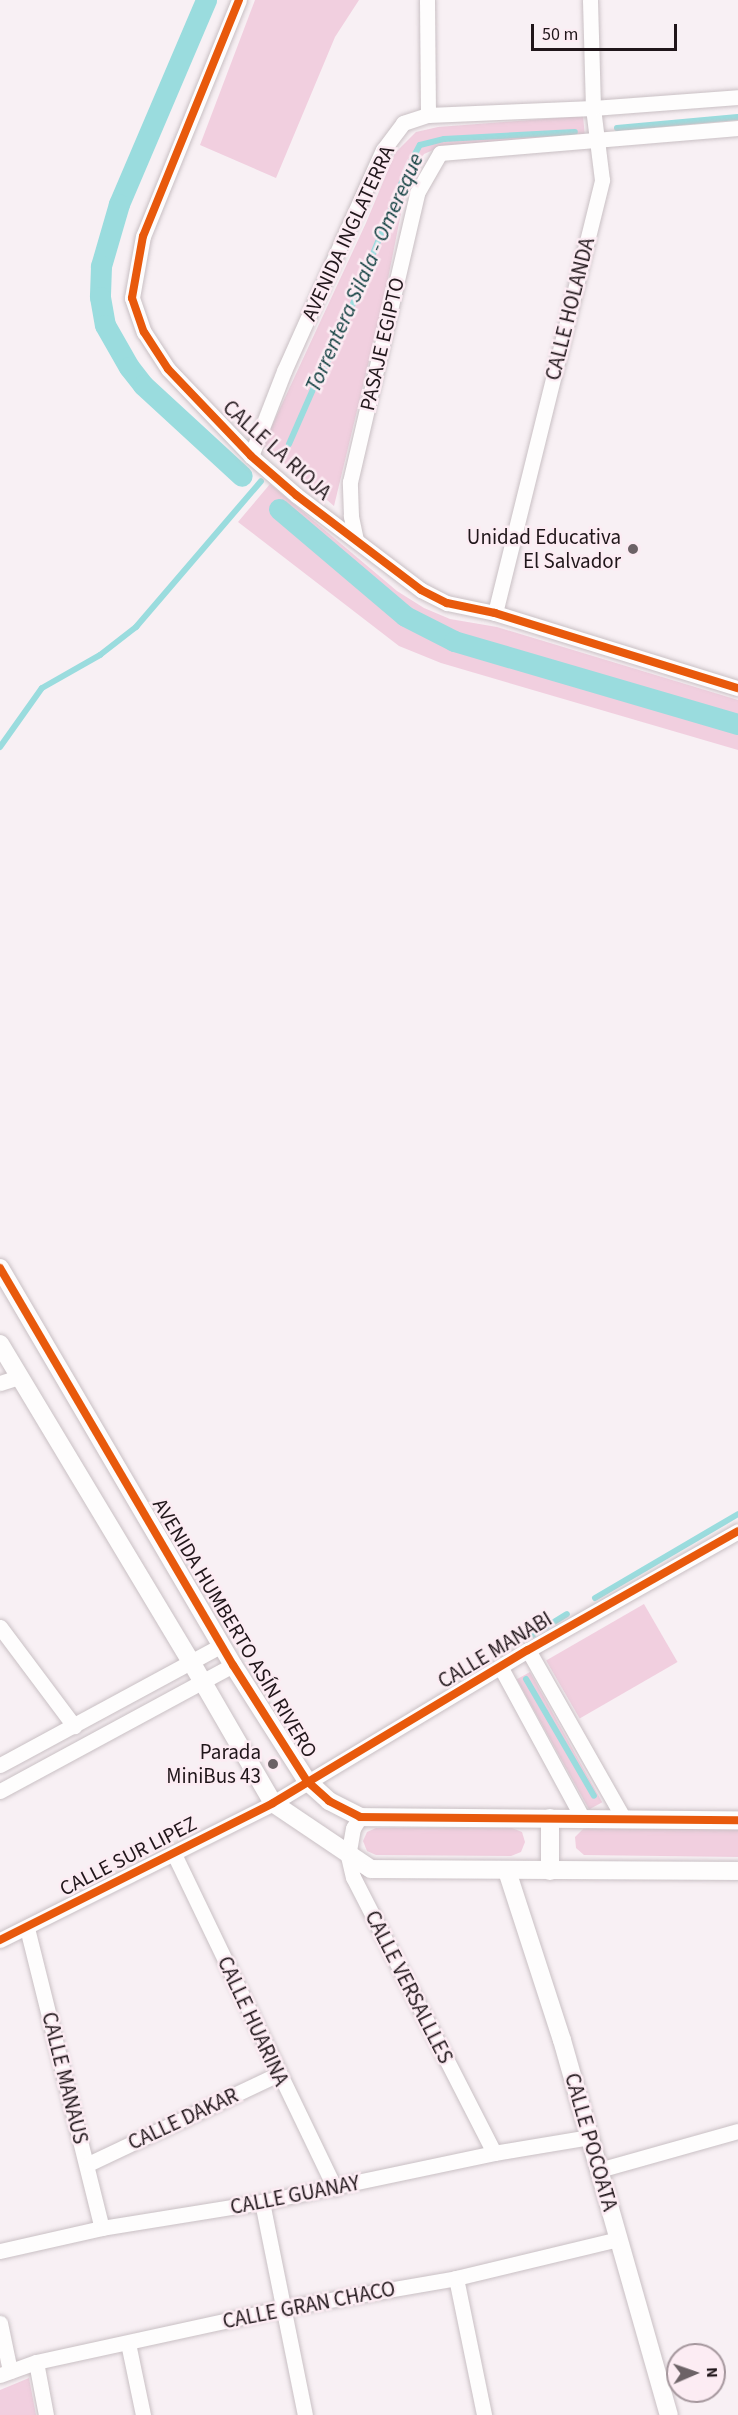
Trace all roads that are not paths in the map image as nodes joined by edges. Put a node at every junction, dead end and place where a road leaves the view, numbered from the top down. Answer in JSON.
{"nodes":[{"id":1,"x":238,"y":0,"type":"edge"},
{"id":2,"x":427,"y":0,"type":"edge"},
{"id":3,"x":590,"y":0,"type":"edge"},
{"id":4,"x":738,"y":97,"type":"edge"},
{"id":5,"x":593,"y":108,"type":"junction"},
{"id":6,"x":428,"y":115,"type":"junction"},
{"id":7,"x":738,"y":128,"type":"edge"},
{"id":8,"x":598,"y":139,"type":"junction"},
{"id":9,"x":251,"y":456,"type":"junction"},
{"id":10,"x":356,"y":540,"type":"junction"},
{"id":11,"x":495,"y":613,"type":"junction"},
{"id":12,"x":738,"y":688,"type":"edge"},
{"id":13,"x":0,"y":1268,"type":"edge"},
{"id":14,"x":0,"y":1344,"type":"edge"},
{"id":15,"x":18,"y":1377,"type":"junction"},
{"id":16,"x":0,"y":1383,"type":"edge"},
{"id":17,"x":738,"y":1531,"type":"edge"},
{"id":18,"x":0,"y":1627,"type":"edge"},
{"id":19,"x":222,"y":1645,"type":"junction"},
{"id":20,"x":528,"y":1650,"type":"junction"},
{"id":21,"x":190,"y":1660,"type":"junction"},
{"id":22,"x":233,"y":1665,"type":"junction"},
{"id":23,"x":501,"y":1668,"type":"junction"},
{"id":24,"x":202,"y":1683,"type":"junction"},
{"id":25,"x":74,"y":1726,"type":"junction"},
{"id":26,"x":0,"y":1765,"type":"edge"},
{"id":27,"x":307,"y":1780,"type":"junction"},
{"id":28,"x":0,"y":1791,"type":"edge"},
{"id":29,"x":273,"y":1803,"type":"junction"},
{"id":30,"x":360,"y":1817,"type":"junction"},
{"id":31,"x":550,"y":1818,"type":"junction"},
{"id":32,"x":583,"y":1818,"type":"junction"},
{"id":33,"x":624,"y":1819,"type":"junction"},
{"id":34,"x":738,"y":1820,"type":"edge"},
{"id":35,"x":174,"y":1854,"type":"junction"},
{"id":36,"x":348,"y":1856,"type":"junction"},
{"id":37,"x":507,"y":1871,"type":"junction"},
{"id":38,"x":550,"y":1871,"type":"junction"},
{"id":39,"x":738,"y":1871,"type":"edge"},
{"id":40,"x":27,"y":1928,"type":"junction"},
{"id":41,"x":0,"y":1940,"type":"edge"},
{"id":42,"x":278,"y":2074,"type":"junction"},
{"id":43,"x":738,"y":2131,"type":"edge"},
{"id":44,"x":590,"y":2137,"type":"junction"},
{"id":45,"x":494,"y":2153,"type":"junction"},
{"id":46,"x":88,"y":2164,"type":"junction"},
{"id":47,"x":599,"y":2170,"type":"junction"},
{"id":48,"x":335,"y":2188,"type":"junction"},
{"id":49,"x":262,"y":2202,"type":"junction"},
{"id":50,"x":102,"y":2228,"type":"junction"},
{"id":51,"x":618,"y":2239,"type":"junction"},
{"id":52,"x":0,"y":2251,"type":"edge"},
{"id":53,"x":456,"y":2278,"type":"junction"},
{"id":54,"x":283,"y":2308,"type":"junction"},
{"id":55,"x":0,"y":2323,"type":"edge"},
{"id":56,"x":128,"y":2343,"type":"junction"},
{"id":57,"x":36,"y":2362,"type":"junction"},
{"id":58,"x":5,"y":2373,"type":"edge"},
{"id":59,"x":46,"y":2415,"type":"edge"},
{"id":60,"x":143,"y":2415,"type":"edge"},
{"id":61,"x":305,"y":2415,"type":"edge"},
{"id":62,"x":484,"y":2415,"type":"edge"},
{"id":63,"x":669,"y":2415,"type":"edge"}],
"edges":[{"from":1,"to":9,"type":"street","name":"CALLE LA RIOJA"},
{"from":2,"to":6,"type":"street"},
{"from":3,"to":5,"type":"street","name":"CALLE HOLANDA"},
{"from":4,"to":5,"type":"street","name":"AVENIDA INGLATERRA"},
{"from":5,"to":6,"type":"street","name":"AVENIDA INGLATERRA"},
{"from":5,"to":8,"type":"street","name":"CALLE HOLANDA"},
{"from":6,"to":9,"type":"street","name":"AVENIDA INGLATERRA"},
{"from":7,"to":8,"type":"street"},
{"from":8,"to":10,"type":"street","name":"PASAJE EGIPTO"},
{"from":8,"to":11,"type":"street","name":"CALLE HOLANDA"},
{"from":9,"to":10,"type":"street","name":"CALLE LA RIOJA"},
{"from":10,"to":11,"type":"street","name":"CALLE LA RIOJA"},
{"from":11,"to":12,"type":"street","name":"CALLE LA RIOJA"},
{"from":13,"to":19,"type":"street","name":"AVENIDA HUMBERTO ASÍN RIVERO"},
{"from":14,"to":15,"type":"street"},
{"from":15,"to":16,"type":"street"},
{"from":15,"to":21,"type":"street"},
{"from":17,"to":20,"type":"street","name":"CALLE MANABI"},
{"from":18,"to":25,"type":"street"},
{"from":19,"to":21,"type":"street"},
{"from":19,"to":22,"type":"street","name":"AVENIDA HUMBERTO ASÍN RIVERO"},
{"from":20,"to":23,"type":"street","name":"CALLE MANABI"},
{"from":20,"to":33,"type":"street"},
{"from":21,"to":24,"type":"street"},
{"from":21,"to":25,"type":"street"},
{"from":22,"to":24,"type":"street"},
{"from":22,"to":27,"type":"street","name":"AVENIDA HUMBERTO ASÍN RIVERO"},
{"from":23,"to":27,"type":"street","name":"CALLE MANABI"},
{"from":23,"to":32,"type":"street"},
{"from":24,"to":28,"type":"street"},
{"from":24,"to":29,"type":"street"},
{"from":25,"to":26,"type":"street"},
{"from":27,"to":29,"type":"street","name":"CALLE MANABI"},
{"from":27,"to":30,"type":"street","name":"AVENIDA HUMBERTO ASÍN RIVERO"},
{"from":29,"to":35,"type":"street","name":"CALLE SUR LIPEZ"},
{"from":29,"to":36,"type":"street"},
{"from":30,"to":31,"type":"street","name":"AVENIDA HUMBERTO ASÍN RIVERO"},
{"from":30,"to":36,"type":"street","name":"CALLE VERSALLLES"},
{"from":31,"to":32,"type":"street","name":"AVENIDA HUMBERTO ASÍN RIVERO"},
{"from":31,"to":38,"type":"street"},
{"from":32,"to":33,"type":"street","name":"AVENIDA HUMBERTO ASÍN RIVERO"},
{"from":33,"to":34,"type":"street","name":"AVENIDA HUMBERTO ASÍN RIVERO"},
{"from":35,"to":40,"type":"street","name":"CALLE SUR LIPEZ"},
{"from":35,"to":42,"type":"street","name":"CALLE HUARINA"},
{"from":36,"to":37,"type":"street"},
{"from":36,"to":45,"type":"street","name":"CALLE VERSALLLES"},
{"from":37,"to":38,"type":"street"},
{"from":37,"to":44,"type":"street","name":"CALLE POCOATA"},
{"from":38,"to":39,"type":"street"},
{"from":40,"to":41,"type":"street","name":"CALLE SUR LIPEZ"},
{"from":40,"to":46,"type":"street","name":"CALLE MANAUS"},
{"from":42,"to":46,"type":"street","name":"CALLE DAKAR"},
{"from":42,"to":48,"type":"street","name":"CALLE HUARINA"},
{"from":43,"to":47,"type":"street"},
{"from":44,"to":45,"type":"street","name":"CALLE GUANAY"},
{"from":44,"to":47,"type":"street","name":"CALLE POCOATA"},
{"from":45,"to":48,"type":"street","name":"CALLE GUANAY"},
{"from":46,"to":50,"type":"street","name":"CALLE MANAUS"},
{"from":47,"to":51,"type":"street","name":"CALLE POCOATA"},
{"from":48,"to":49,"type":"street","name":"CALLE GUANAY"},
{"from":49,"to":50,"type":"street","name":"CALLE GUANAY"},
{"from":49,"to":54,"type":"street"},
{"from":50,"to":52,"type":"street","name":"CALLE GUANAY"},
{"from":51,"to":53,"type":"street","name":"CALLE GRAN CHACO"},
{"from":51,"to":63,"type":"street","name":"CALLE POCOATA"},
{"from":53,"to":54,"type":"street","name":"CALLE GRAN CHACO"},
{"from":53,"to":62,"type":"street"},
{"from":54,"to":56,"type":"street","name":"CALLE GRAN CHACO"},
{"from":54,"to":61,"type":"street"},
{"from":55,"to":58,"type":"street"},
{"from":56,"to":57,"type":"street","name":"CALLE GRAN CHACO"},
{"from":56,"to":60,"type":"street"},
{"from":57,"to":58,"type":"street","name":"CALLE GRAN CHACO"},
{"from":57,"to":59,"type":"street"}]}
